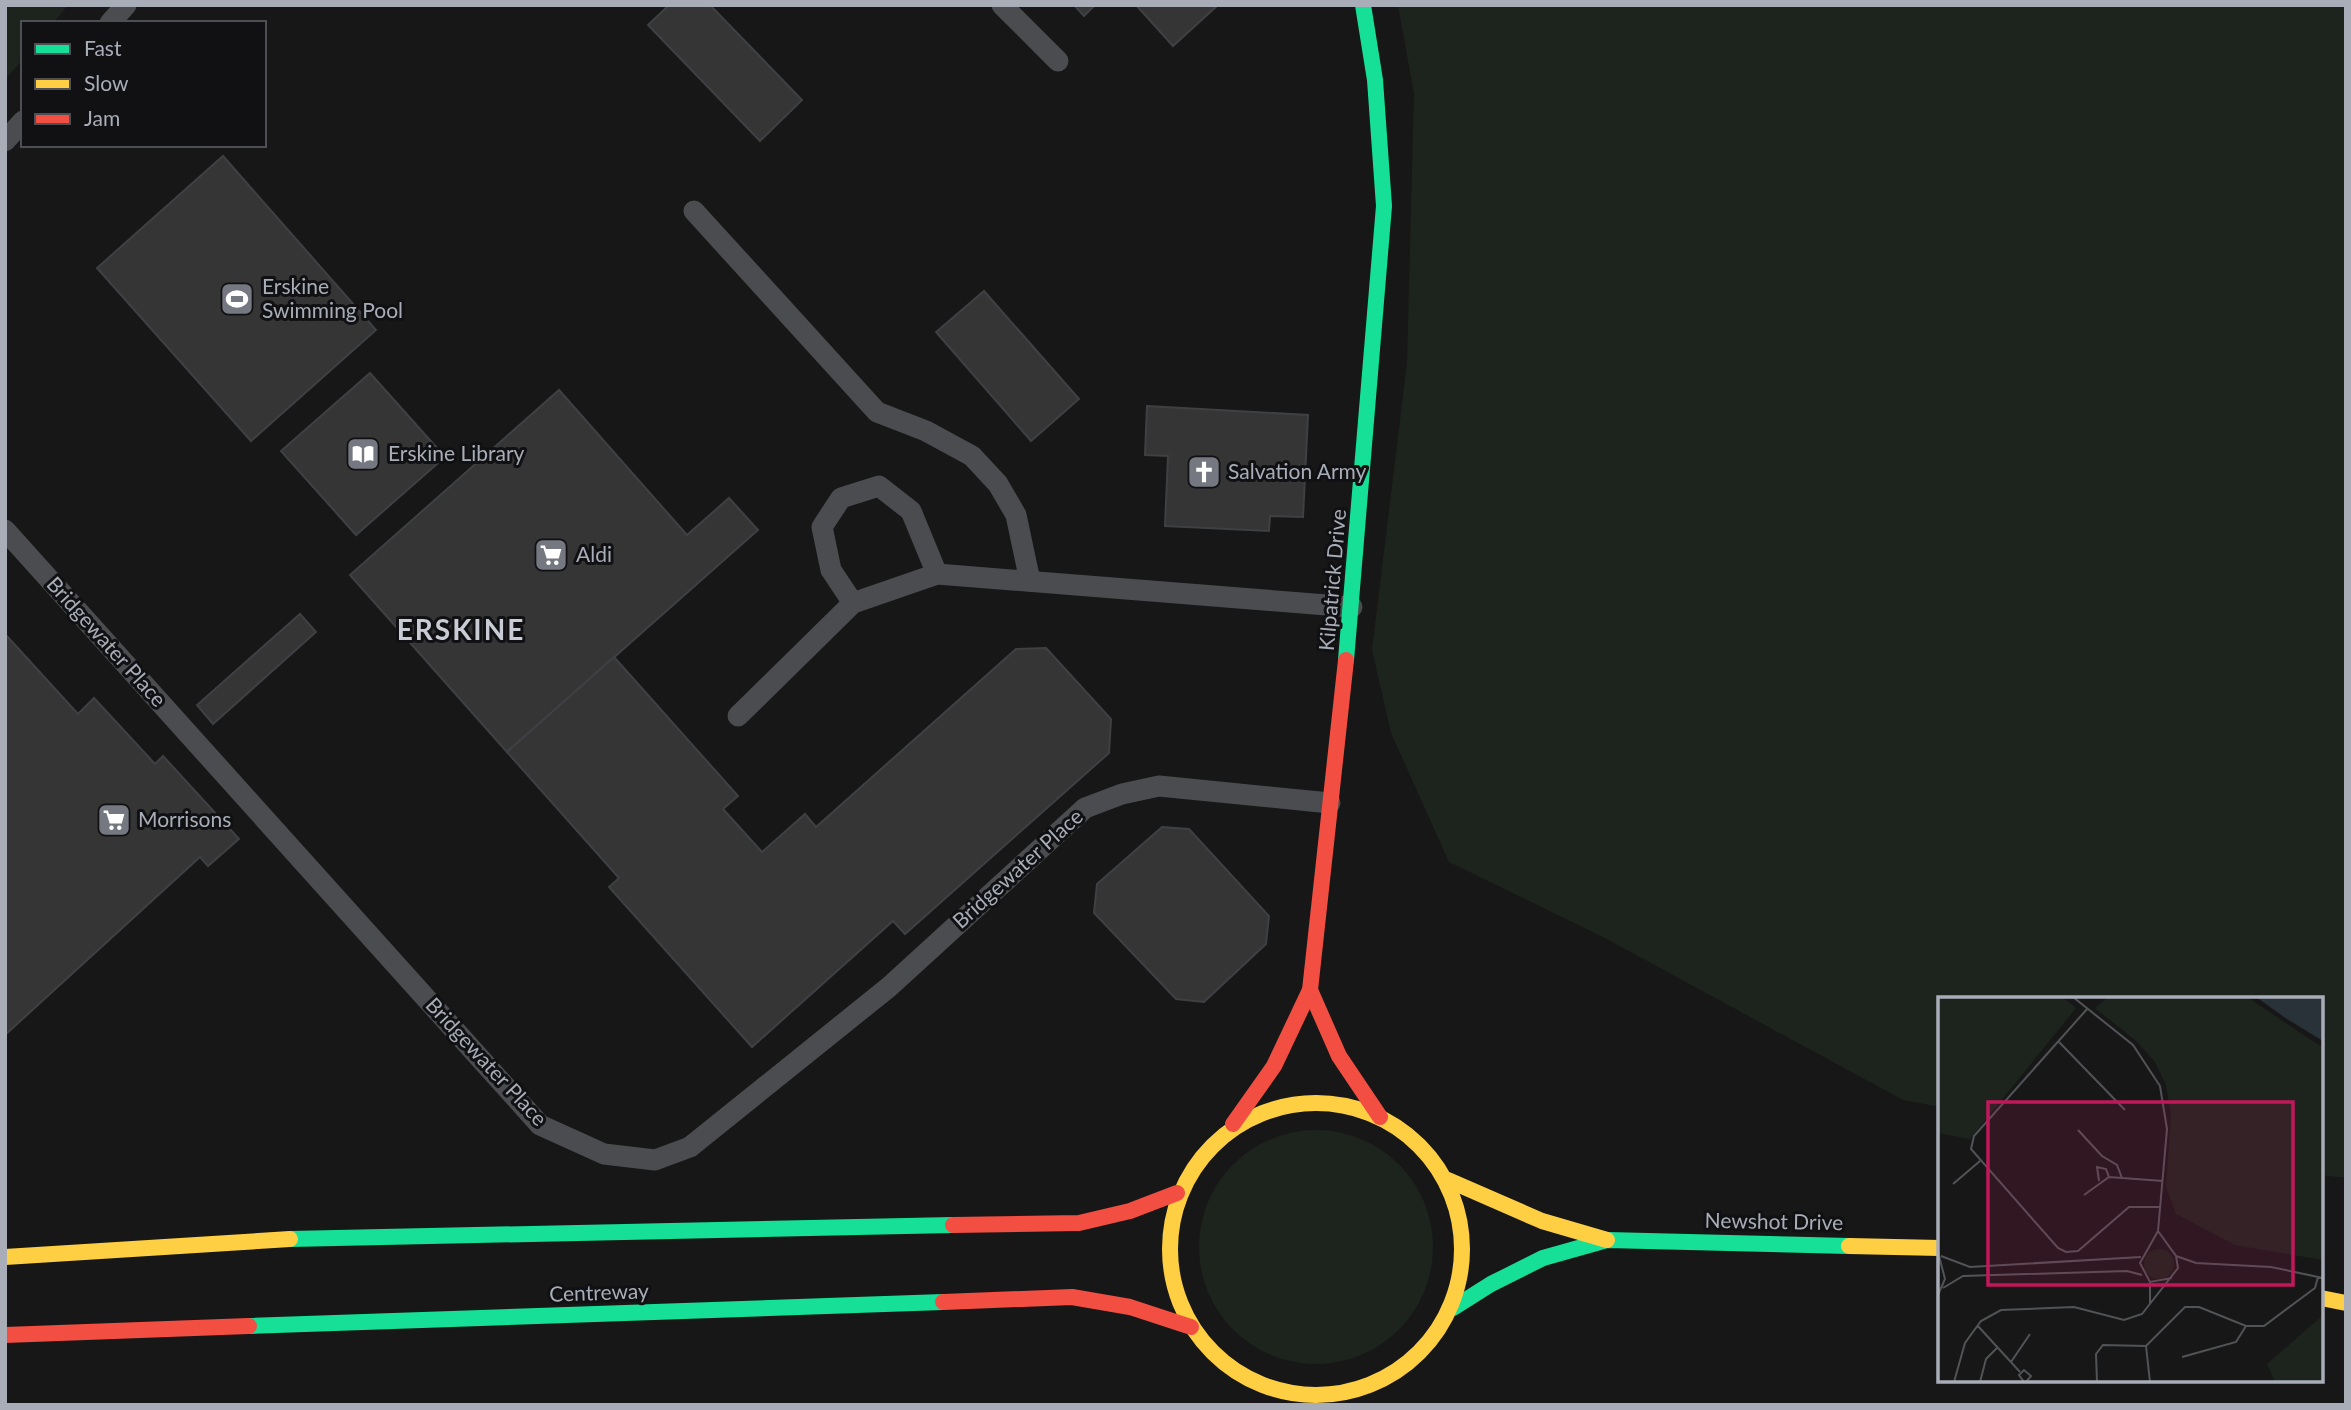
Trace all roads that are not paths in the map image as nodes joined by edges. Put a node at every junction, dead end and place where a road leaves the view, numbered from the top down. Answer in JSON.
{"nodes":[{"id":1,"x":126,"y":5,"type":"edge"},
{"id":2,"x":1002,"y":5,"type":"edge"},
{"id":3,"x":1363,"y":5,"type":"edge"},
{"id":4,"x":112,"y":21,"type":"edge"},
{"id":5,"x":1058,"y":61,"type":"dead end"},
{"id":6,"x":21,"y":123,"type":"edge"},
{"id":7,"x":5,"y":141,"type":"edge"},
{"id":8,"x":694,"y":211,"type":"dead end"},
{"id":9,"x":5,"y":530,"type":"edge"},
{"id":10,"x":937,"y":574,"type":"junction"},
{"id":11,"x":1030,"y":582,"type":"junction"},
{"id":12,"x":853,"y":603,"type":"junction"},
{"id":13,"x":1352,"y":607,"type":"junction"},
{"id":14,"x":738,"y":716,"type":"dead end"},
{"id":15,"x":1330,"y":803,"type":"junction"},
{"id":16,"x":1310,"y":990,"type":"junction"},
{"id":17,"x":1380,"y":1117,"type":"junction"},
{"id":18,"x":1233,"y":1124,"type":"junction"},
{"id":19,"x":1448,"y":1180,"type":"junction"},
{"id":20,"x":1177,"y":1193,"type":"junction"},
{"id":21,"x":1607,"y":1240,"type":"junction"},
{"id":22,"x":1938,"y":1248,"type":"edge"},
{"id":23,"x":5,"y":1257,"type":"edge"},
{"id":24,"x":2323,"y":1298,"type":"edge"},
{"id":25,"x":2346,"y":1303,"type":"edge"},
{"id":26,"x":1453,"y":1308,"type":"junction"},
{"id":27,"x":1191,"y":1327,"type":"junction"},
{"id":28,"x":5,"y":1335,"type":"edge"},
{"id":29,"x":1422,"y":1352,"type":"junction"},
{"id":30,"x":1249,"y":1381,"type":"junction"},
{"id":31,"x":1393,"y":1394,"type":"dead end"},
{"id":32,"x":1255,"y":1405,"type":"edge"}],
"edges":[{"from":1,"to":4,"type":"lane"},
{"from":2,"to":5,"type":"lane"},
{"from":3,"to":13,"type":"street","name":"Kilpatrick Drive"},
{"from":6,"to":7,"type":"lane"},
{"from":8,"to":11,"type":"lane"},
{"from":9,"to":15,"type":"lane","name":"Bridgewater Place"},
{"from":10,"to":11,"type":"lane"},
{"from":10,"to":12,"type":"lane"},
{"from":10,"to":12,"type":"lane"},
{"from":11,"to":13,"type":"lane"},
{"from":12,"to":14,"type":"lane"},
{"from":13,"to":15,"type":"street","name":"Kilpatrick Drive"},
{"from":15,"to":16,"type":"street","name":"Kilpatrick Drive"},
{"from":16,"to":17,"type":"street","name":"Kilpatrick Drive"},
{"from":16,"to":18,"type":"street","name":"Kilpatrick Drive"},
{"from":17,"to":18,"type":"street"},
{"from":17,"to":19,"type":"street"},
{"from":18,"to":20,"type":"street","name":"Kilpatrick Drive"},
{"from":19,"to":21,"type":"street","name":"Newshot Drive"},
{"from":19,"to":26,"type":"street"},
{"from":20,"to":23,"type":"street"},
{"from":20,"to":27,"type":"street"},
{"from":21,"to":22,"type":"street","name":"Newshot Drive"},
{"from":21,"to":26,"type":"street","name":"Newshot Drive"},
{"from":24,"to":25,"type":"street"},
{"from":26,"to":29,"type":"street"},
{"from":27,"to":28,"type":"street","name":"Centreway"},
{"from":27,"to":30,"type":"street"},
{"from":29,"to":30,"type":"street"},
{"from":29,"to":31,"type":"street"},
{"from":30,"to":32,"type":"street"}]}
